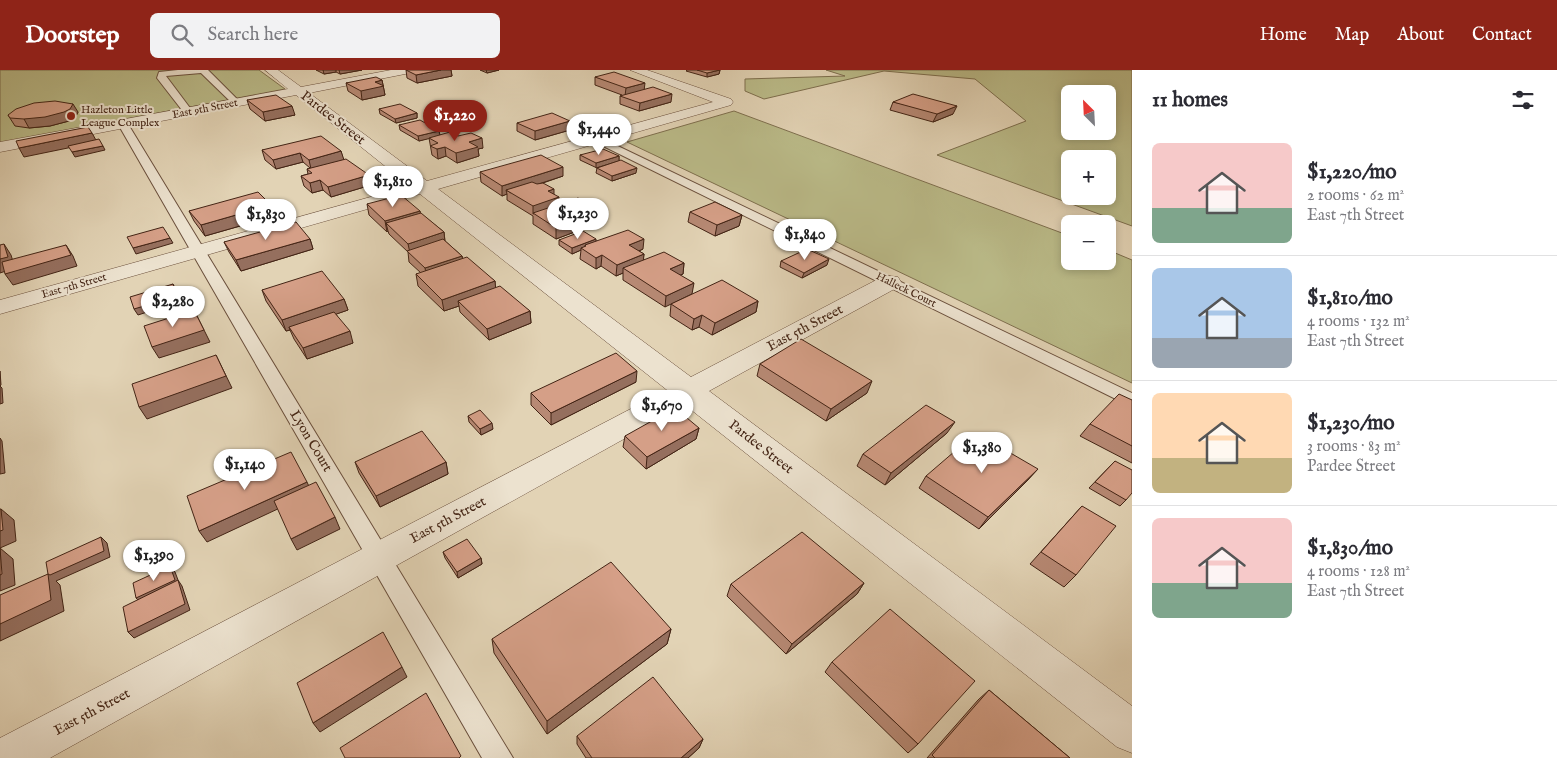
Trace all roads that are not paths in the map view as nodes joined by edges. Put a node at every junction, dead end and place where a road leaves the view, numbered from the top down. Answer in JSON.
{"nodes":[{"id":1,"x":271,"y":70,"type":"edge"},
{"id":2,"x":410,"y":70,"type":"edge"},
{"id":3,"x":636,"y":70,"type":"edge"},
{"id":4,"x":298,"y":91,"type":"junction"},
{"id":5,"x":237,"y":103,"type":"junction"},
{"id":6,"x":188,"y":112,"type":"junction"},
{"id":7,"x":124,"y":124,"type":"junction"},
{"id":8,"x":599,"y":140,"type":"junction"},
{"id":9,"x":0,"y":147,"type":"edge"},
{"id":10,"x":425,"y":188,"type":"junction"},
{"id":11,"x":199,"y":252,"type":"junction"},
{"id":12,"x":890,"y":282,"type":"junction"},
{"id":13,"x":0,"y":307,"type":"edge"},
{"id":14,"x":688,"y":391,"type":"junction"},
{"id":15,"x":1132,"y":401,"type":"edge"},
{"id":16,"x":380,"y":557,"type":"junction"},
{"id":17,"x":1132,"y":732,"type":"edge"},
{"id":18,"x":7,"y":758,"type":"edge"},
{"id":19,"x":498,"y":758,"type":"edge"}],
"edges":[{"from":1,"to":4,"type":"street","name":"Pardee Street"},
{"from":2,"to":4,"type":"street","name":"East 9th Street"},
{"from":3,"to":8,"type":"street","name":"East 7th Street"},
{"from":4,"to":5,"type":"street","name":"East 9th Street"},
{"from":4,"to":10,"type":"street","name":"Pardee Street"},
{"from":5,"to":6,"type":"street","name":"East 9th Street"},
{"from":5,"to":6,"type":"lane"},
{"from":6,"to":7,"type":"street","name":"East 9th Street"},
{"from":7,"to":9,"type":"street","name":"East 9th Street"},
{"from":7,"to":11,"type":"lane","name":"Lyon Court"},
{"from":8,"to":10,"type":"street","name":"East 7th Street"},
{"from":8,"to":12,"type":"lane","name":"Halleck Court"},
{"from":10,"to":11,"type":"street","name":"East 7th Street"},
{"from":10,"to":14,"type":"street","name":"Pardee Street"},
{"from":11,"to":13,"type":"street","name":"East 7th Street"},
{"from":11,"to":16,"type":"lane","name":"Lyon Court"},
{"from":12,"to":14,"type":"street","name":"East 5th Street"},
{"from":12,"to":15,"type":"lane","name":"Halleck Court"},
{"from":14,"to":16,"type":"street","name":"East 5th Street"},
{"from":14,"to":17,"type":"street","name":"Pardee Street"},
{"from":16,"to":18,"type":"street","name":"East 5th Street"},
{"from":16,"to":19,"type":"lane","name":"Lyon Court"}]}
